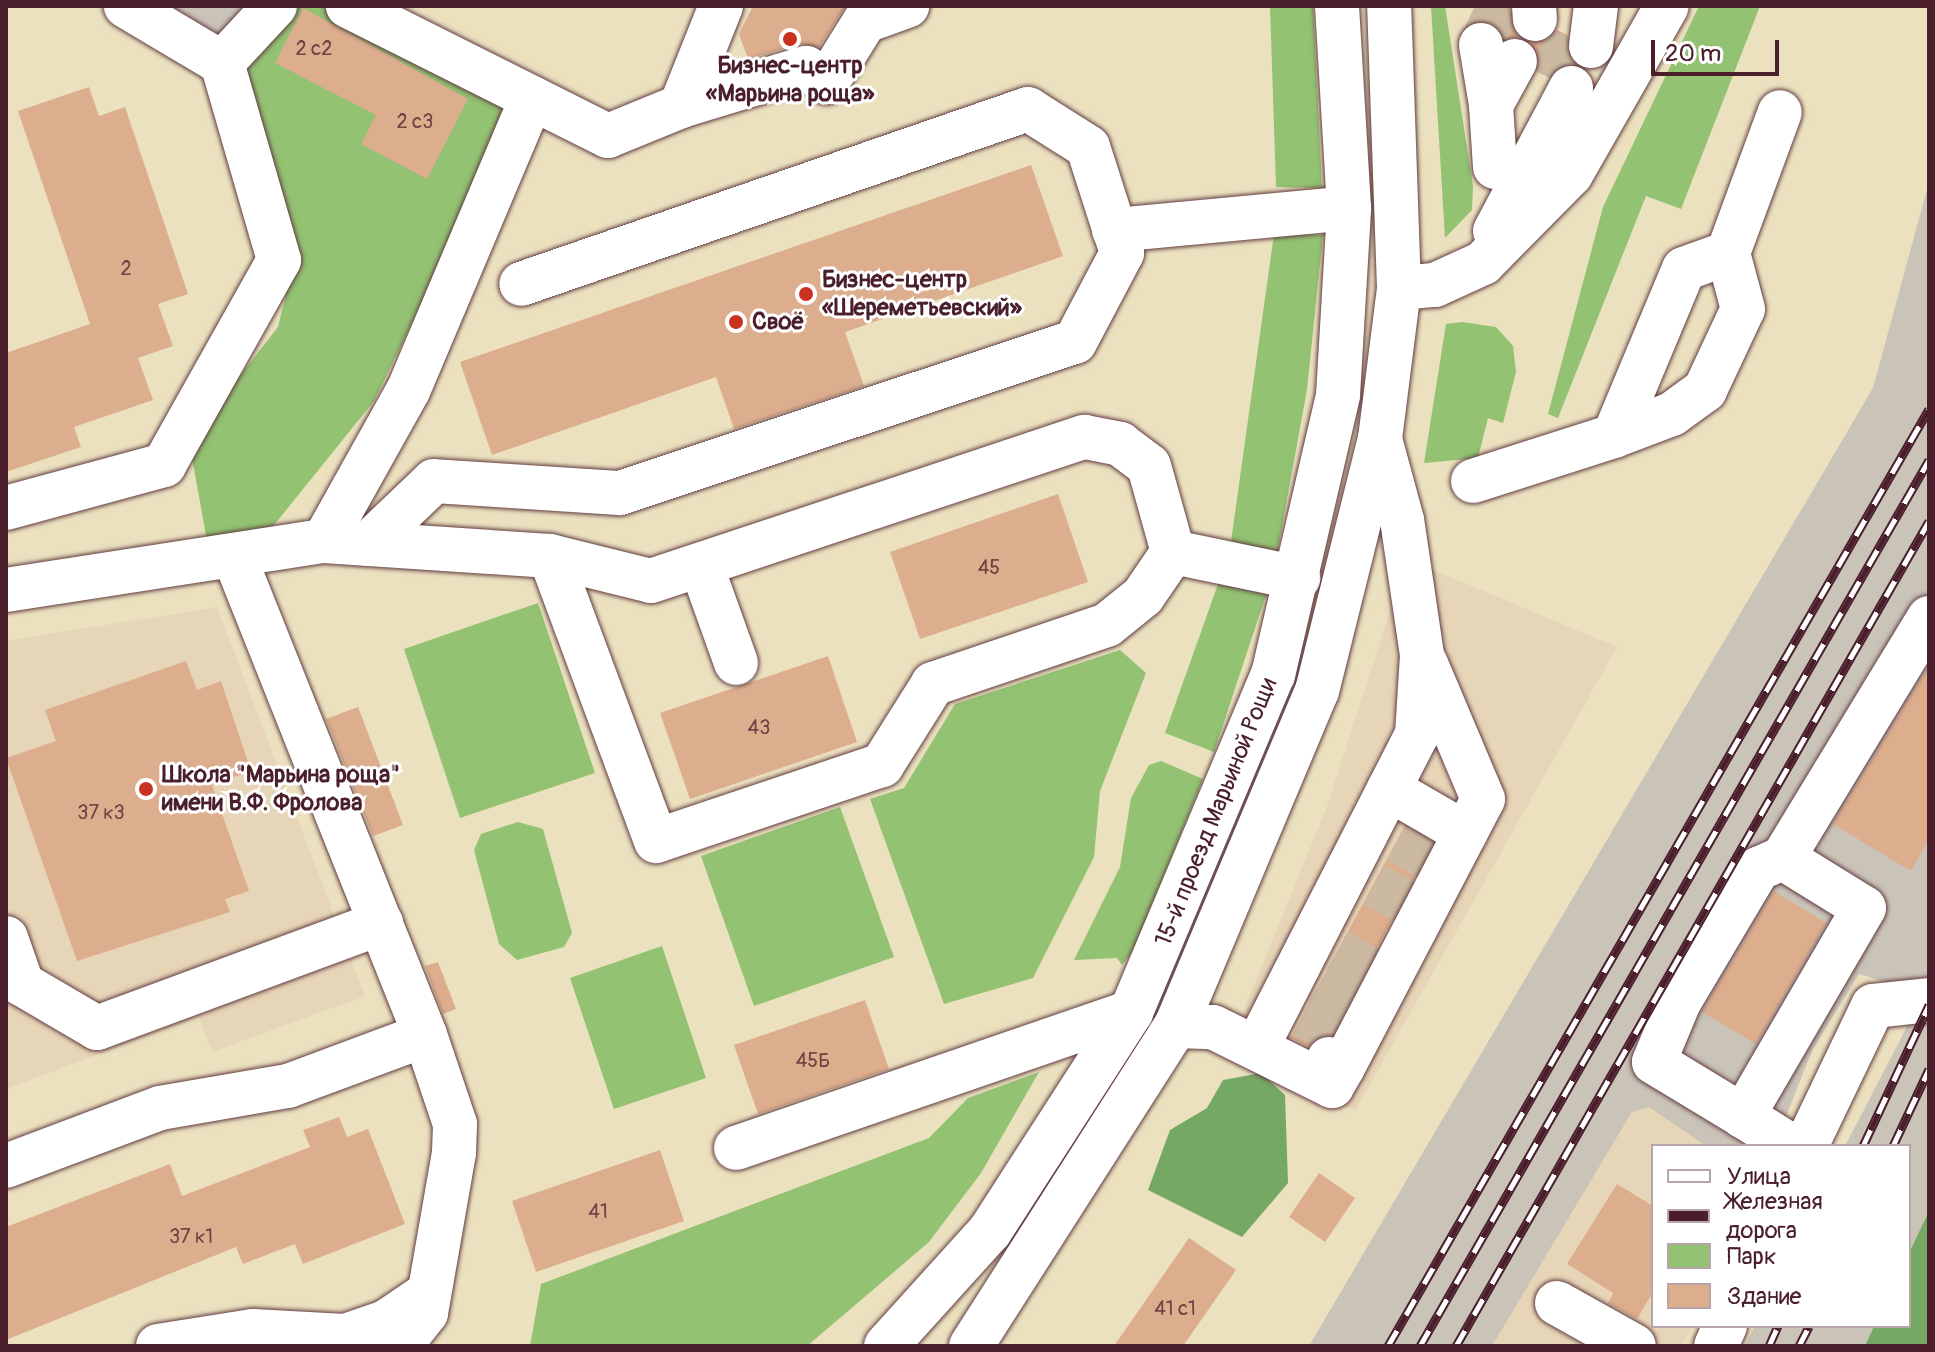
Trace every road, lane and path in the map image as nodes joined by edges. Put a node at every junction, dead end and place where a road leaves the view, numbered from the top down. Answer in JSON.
{"nodes":[{"id":1,"x":126,"y":6,"type":"edge"},
{"id":2,"x":275,"y":6,"type":"edge"},
{"id":3,"x":348,"y":6,"type":"edge"},
{"id":4,"x":721,"y":6,"type":"edge"},
{"id":5,"x":907,"y":6,"type":"edge"},
{"id":6,"x":1337,"y":6,"type":"edge"},
{"id":7,"x":1389,"y":6,"type":"edge"},
{"id":8,"x":1667,"y":6,"type":"edge"},
{"id":9,"x":222,"y":63,"type":"junction"},
{"id":10,"x":1529,"y":68,"type":"junction"},
{"id":11,"x":532,"y":98,"type":"junction"},
{"id":12,"x":681,"y":106,"type":"junction"},
{"id":13,"x":1780,"y":112,"type":"dead end"},
{"id":14,"x":1495,"y":167,"type":"junction"},
{"id":15,"x":1349,"y":208,"type":"junction"},
{"id":16,"x":1114,"y":230,"type":"junction"},
{"id":17,"x":1489,"y":248,"type":"junction"},
{"id":18,"x":1728,"y":253,"type":"junction"},
{"id":19,"x":521,"y":284,"type":"dead end"},
{"id":20,"x":1399,"y":288,"type":"junction"},
{"id":21,"x":1614,"y":436,"type":"junction"},
{"id":22,"x":1380,"y":439,"type":"junction"},
{"id":23,"x":1473,"y":481,"type":"dead end"},
{"id":24,"x":6,"y":508,"type":"edge"},
{"id":25,"x":324,"y":541,"type":"junction"},
{"id":26,"x":368,"y":544,"type":"junction"},
{"id":27,"x":1173,"y":552,"type":"junction"},
{"id":28,"x":234,"y":556,"type":"junction"},
{"id":29,"x":550,"y":556,"type":"junction"},
{"id":30,"x":701,"y":565,"type":"junction"},
{"id":31,"x":1298,"y":578,"type":"junction"},
{"id":32,"x":6,"y":590,"type":"edge"},
{"id":33,"x":1929,"y":618,"type":"edge"},
{"id":34,"x":1422,"y":655,"type":"junction"},
{"id":35,"x":736,"y":663,"type":"dead end"},
{"id":36,"x":1374,"y":846,"type":"junction"},
{"id":37,"x":1783,"y":858,"type":"junction"},
{"id":38,"x":1434,"y":878,"type":"junction"},
{"id":39,"x":381,"y":923,"type":"junction"},
{"id":40,"x":6,"y":938,"type":"edge"},
{"id":41,"x":1297,"y":997,"type":"junction"},
{"id":42,"x":1929,"y":1000,"type":"edge"},
{"id":43,"x":1131,"y":1012,"type":"junction"},
{"id":44,"x":1176,"y":1026,"type":"junction"},
{"id":45,"x":425,"y":1035,"type":"junction"},
{"id":46,"x":1743,"y":1116,"type":"junction"},
{"id":47,"x":1788,"y":1144,"type":"edge"},
{"id":48,"x":1807,"y":1144,"type":"edge"},
{"id":49,"x":736,"y":1148,"type":"dead end"},
{"id":50,"x":6,"y":1166,"type":"edge"},
{"id":51,"x":431,"y":1291,"type":"junction"},
{"id":52,"x":1557,"y":1303,"type":"dead end"},
{"id":53,"x":158,"y":1346,"type":"edge"},
{"id":54,"x":400,"y":1346,"type":"edge"},
{"id":55,"x":886,"y":1346,"type":"edge"},
{"id":56,"x":971,"y":1346,"type":"edge"},
{"id":57,"x":1634,"y":1346,"type":"edge"}],
"edges":[{"from":1,"to":9,"type":"main road"},
{"from":2,"to":9,"type":"main road"},
{"from":3,"to":11,"type":"main road"},
{"from":4,"to":12,"type":"main road"},
{"from":5,"to":12,"type":"main road"},
{"from":6,"to":15,"type":"main road","name":"15-й проезд Марьиной Рощи"},
{"from":7,"to":20,"type":"main road","name":"15-й проезд Марьиной Рощи"},
{"from":8,"to":17,"type":"main road"},
{"from":9,"to":24,"type":"main road"},
{"from":10,"to":14,"type":"main road"},
{"from":10,"to":14,"type":"main road"},
{"from":10,"to":17,"type":"main road"},
{"from":11,"to":12,"type":"main road"},
{"from":11,"to":25,"type":"main road"},
{"from":13,"to":18,"type":"main road"},
{"from":14,"to":17,"type":"main road"},
{"from":15,"to":16,"type":"main road"},
{"from":15,"to":31,"type":"main road","name":"15-й проезд Марьиной Рощи"},
{"from":16,"to":19,"type":"main road"},
{"from":16,"to":26,"type":"main road"},
{"from":17,"to":20,"type":"main road"},
{"from":18,"to":21,"type":"main road"},
{"from":18,"to":21,"type":"main road"},
{"from":20,"to":22,"type":"main road","name":"15-й проезд Марьиной Рощи"},
{"from":21,"to":23,"type":"main road"},
{"from":22,"to":34,"type":"main road"},
{"from":22,"to":44,"type":"main road","name":"15-й проезд Марьиной Рощи"},
{"from":25,"to":26,"type":"main road"},
{"from":25,"to":28,"type":"main road"},
{"from":26,"to":29,"type":"main road"},
{"from":27,"to":29,"type":"main road"},
{"from":27,"to":30,"type":"main road"},
{"from":27,"to":31,"type":"main road"},
{"from":28,"to":32,"type":"main road"},
{"from":28,"to":39,"type":"main road"},
{"from":29,"to":30,"type":"main road"},
{"from":30,"to":35,"type":"main road"},
{"from":31,"to":43,"type":"main road","name":"15-й проезд Марьиной Рощи"},
{"from":33,"to":37,"type":"main road"},
{"from":34,"to":36,"type":"main road"},
{"from":34,"to":38,"type":"main road"},
{"from":36,"to":38,"type":"main road"},
{"from":36,"to":41,"type":"main road"},
{"from":37,"to":46,"type":"main road"},
{"from":37,"to":46,"type":"main road"},
{"from":38,"to":41,"type":"main road"},
{"from":39,"to":40,"type":"main road"},
{"from":39,"to":45,"type":"main road"},
{"from":41,"to":44,"type":"main road"},
{"from":42,"to":48,"type":"main road"},
{"from":43,"to":49,"type":"main road"},
{"from":43,"to":55,"type":"main road","name":"15-й проезд Марьиной Рощи"},
{"from":44,"to":56,"type":"main road","name":"15-й проезд Марьиной Рощи"},
{"from":45,"to":50,"type":"main road"},
{"from":45,"to":51,"type":"main road"},
{"from":46,"to":47,"type":"main road"},
{"from":51,"to":53,"type":"main road"},
{"from":51,"to":54,"type":"main road"},
{"from":52,"to":57,"type":"main road"}]}
